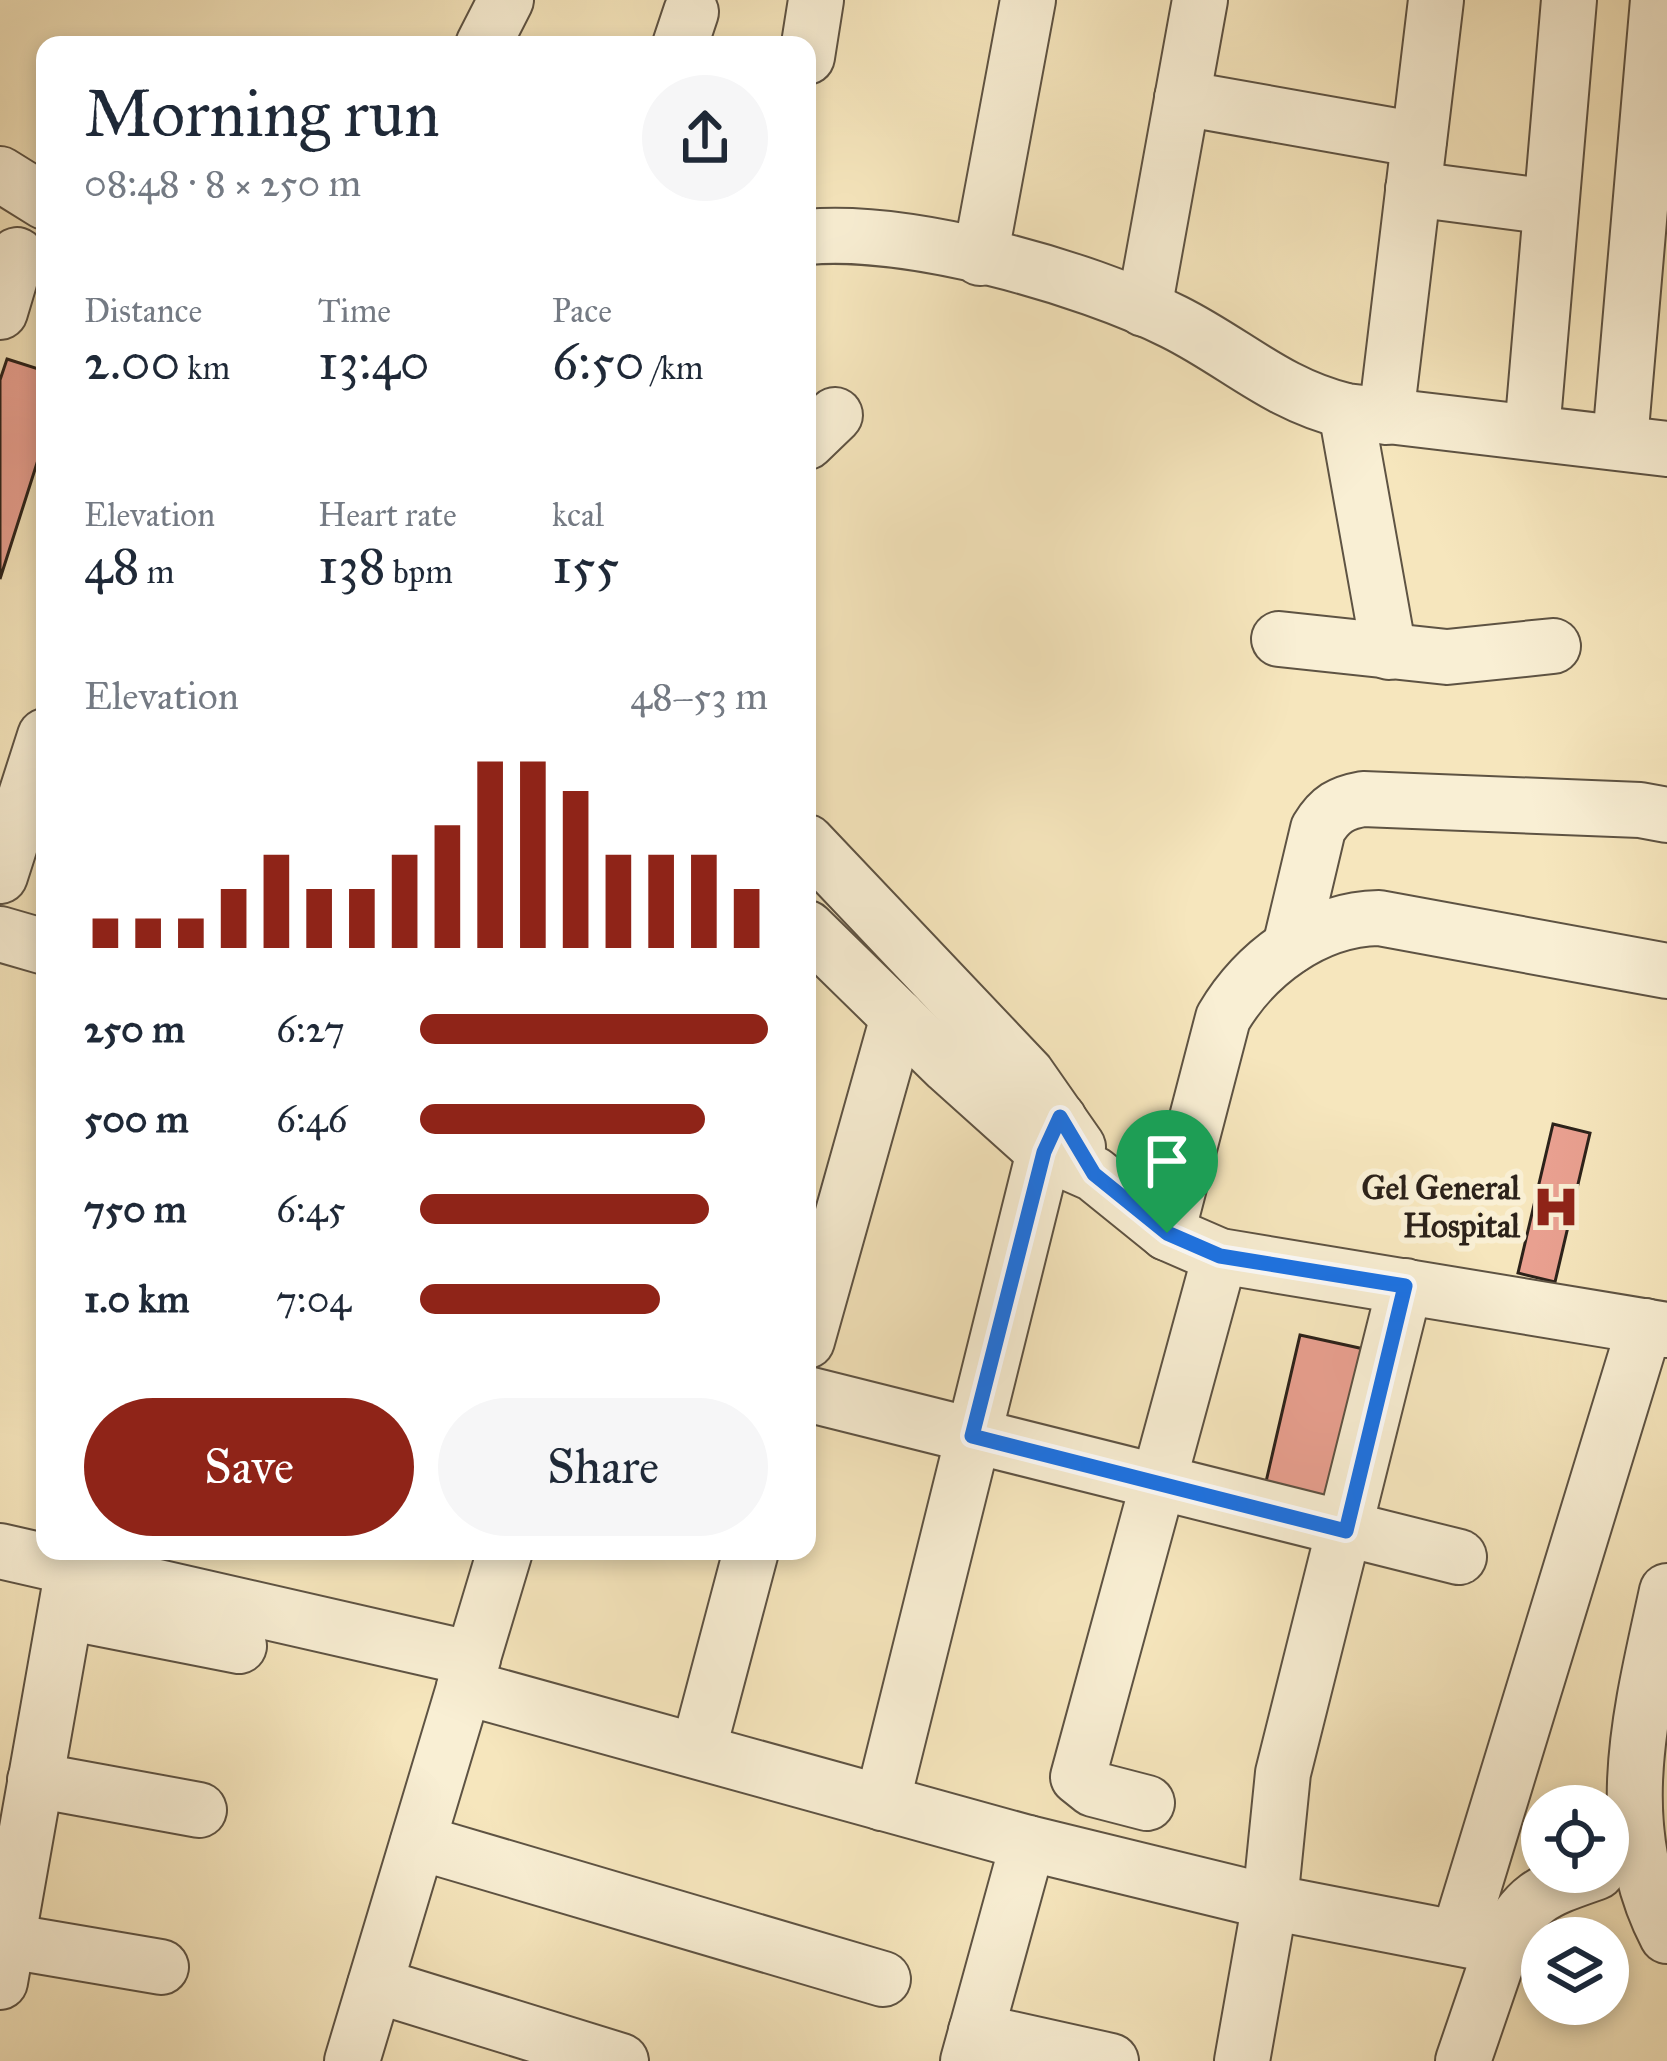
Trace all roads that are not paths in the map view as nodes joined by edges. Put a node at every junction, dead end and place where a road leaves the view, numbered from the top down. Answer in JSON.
{"nodes":[{"id":1,"x":506,"y":0,"type":"edge"},
{"id":2,"x":816,"y":0,"type":"edge"},
{"id":3,"x":1028,"y":0,"type":"edge"},
{"id":4,"x":1201,"y":0,"type":"edge"},
{"id":5,"x":1436,"y":0,"type":"edge"},
{"id":6,"x":1568,"y":0,"type":"edge"},
{"id":7,"x":1658,"y":0,"type":"edge"},
{"id":8,"x":488,"y":36,"type":"edge"},
{"id":9,"x":810,"y":36,"type":"edge"},
{"id":10,"x":1182,"y":98,"type":"junction"},
{"id":11,"x":1416,"y":165,"type":"junction"},
{"id":12,"x":0,"y":174,"type":"edge"},
{"id":13,"x":1655,"y":175,"type":"edge"},
{"id":14,"x":36,"y":196,"type":"edge"},
{"id":15,"x":1551,"y":207,"type":"junction"},
{"id":16,"x":816,"y":236,"type":"edge"},
{"id":17,"x":21,"y":258,"type":"edge"},
{"id":18,"x":980,"y":258,"type":"junction"},
{"id":19,"x":1144,"y":309,"type":"junction"},
{"id":20,"x":0,"y":312,"type":"edge"},
{"id":21,"x":1648,"y":342,"type":"edge"},
{"id":22,"x":1366,"y":414,"type":"junction"},
{"id":23,"x":1532,"y":432,"type":"junction"},
{"id":24,"x":1644,"y":445,"type":"edge"},
{"id":25,"x":1280,"y":639,"type":"dead end"},
{"id":26,"x":1553,"y":646,"type":"dead end"},
{"id":27,"x":1389,"y":652,"type":"junction"},
{"id":28,"x":36,"y":764,"type":"edge"},
{"id":29,"x":1667,"y":815,"type":"edge"},
{"id":30,"x":816,"y":851,"type":"edge"},
{"id":31,"x":0,"y":876,"type":"edge"},
{"id":32,"x":0,"y":934,"type":"edge"},
{"id":33,"x":816,"y":937,"type":"edge"},
{"id":34,"x":36,"y":944,"type":"edge"},
{"id":35,"x":1290,"y":947,"type":"junction"},
{"id":36,"x":1667,"y":971,"type":"edge"},
{"id":37,"x":898,"y":1017,"type":"junction"},
{"id":38,"x":1052,"y":1134,"type":"junction"},
{"id":39,"x":1167,"y":1233,"type":"junction"},
{"id":40,"x":1220,"y":1256,"type":"junction"},
{"id":41,"x":1405,"y":1286,"type":"junction"},
{"id":42,"x":816,"y":1309,"type":"edge"},
{"id":43,"x":1656,"y":1328,"type":"edge"},
{"id":44,"x":816,"y":1396,"type":"edge"},
{"id":45,"x":972,"y":1436,"type":"junction"},
{"id":46,"x":1161,"y":1485,"type":"junction"},
{"id":47,"x":1346,"y":1531,"type":"junction"},
{"id":48,"x":0,"y":1551,"type":"edge"},
{"id":49,"x":1459,"y":1557,"type":"dead end"},
{"id":50,"x":502,"y":1560,"type":"edge"},
{"id":51,"x":749,"y":1560,"type":"edge"},
{"id":52,"x":70,"y":1590,"type":"junction"},
{"id":53,"x":1667,"y":1592,"type":"edge"},
{"id":54,"x":239,"y":1646,"type":"dead end"},
{"id":55,"x":468,"y":1673,"type":"junction"},
{"id":56,"x":698,"y":1751,"type":"junction"},
{"id":57,"x":35,"y":1780,"type":"junction"},
{"id":58,"x":882,"y":1803,"type":"junction"},
{"id":59,"x":1147,"y":1803,"type":"dead end"},
{"id":60,"x":1629,"y":1807,"type":"edge"},
{"id":61,"x":199,"y":1810,"type":"dead end"},
{"id":62,"x":418,"y":1841,"type":"junction"},
{"id":63,"x":1028,"y":1843,"type":"junction"},
{"id":64,"x":1629,"y":1883,"type":"edge"},
{"id":65,"x":1544,"y":1893,"type":"edge"},
{"id":66,"x":1270,"y":1902,"type":"junction"},
{"id":67,"x":1667,"y":1936,"type":"edge"},
{"id":68,"x":1480,"y":1942,"type":"junction"},
{"id":69,"x":4,"y":1961,"type":"edge"},
{"id":70,"x":161,"y":1967,"type":"dead end"},
{"id":71,"x":883,"y":1979,"type":"dead end"},
{"id":72,"x":375,"y":1985,"type":"junction"},
{"id":73,"x":972,"y":2046,"type":"edge"},
{"id":74,"x":352,"y":2061,"type":"edge"},
{"id":75,"x":621,"y":2061,"type":"edge"},
{"id":76,"x":1111,"y":2061,"type":"edge"},
{"id":77,"x":1242,"y":2061,"type":"edge"},
{"id":78,"x":1463,"y":2061,"type":"edge"}],
"edges":[{"from":1,"to":8,"type":"street"},
{"from":2,"to":9,"type":"street"},
{"from":3,"to":18,"type":"street"},
{"from":4,"to":10,"type":"street"},
{"from":5,"to":11,"type":"street"},
{"from":6,"to":15,"type":"street"},
{"from":7,"to":13,"type":"street"},
{"from":10,"to":11,"type":"street"},
{"from":10,"to":19,"type":"street"},
{"from":11,"to":15,"type":"street"},
{"from":11,"to":22,"type":"street"},
{"from":12,"to":14,"type":"street"},
{"from":13,"to":21,"type":"street"},
{"from":15,"to":23,"type":"street"},
{"from":16,"to":18,"type":"street"},
{"from":17,"to":20,"type":"street"},
{"from":18,"to":19,"type":"street"},
{"from":19,"to":22,"type":"street"},
{"from":21,"to":24,"type":"street"},
{"from":22,"to":23,"type":"street"},
{"from":22,"to":27,"type":"street"},
{"from":23,"to":24,"type":"street"},
{"from":25,"to":27,"type":"street"},
{"from":26,"to":27,"type":"street"},
{"from":28,"to":31,"type":"street"},
{"from":29,"to":35,"type":"street"},
{"from":30,"to":38,"type":"street"},
{"from":32,"to":34,"type":"street"},
{"from":33,"to":37,"type":"street"},
{"from":35,"to":36,"type":"street"},
{"from":35,"to":39,"type":"street"},
{"from":37,"to":38,"type":"street"},
{"from":37,"to":42,"type":"street"},
{"from":38,"to":39,"type":"street"},
{"from":38,"to":45,"type":"street"},
{"from":39,"to":40,"type":"street"},
{"from":40,"to":41,"type":"street"},
{"from":40,"to":46,"type":"street"},
{"from":41,"to":43,"type":"street"},
{"from":41,"to":47,"type":"street"},
{"from":43,"to":68,"type":"street"},
{"from":44,"to":45,"type":"street"},
{"from":45,"to":46,"type":"street"},
{"from":45,"to":58,"type":"street"},
{"from":46,"to":47,"type":"street"},
{"from":46,"to":59,"type":"street"},
{"from":47,"to":49,"type":"street"},
{"from":47,"to":66,"type":"street"},
{"from":48,"to":52,"type":"street"},
{"from":50,"to":55,"type":"street"},
{"from":51,"to":56,"type":"street"},
{"from":52,"to":54,"type":"street"},
{"from":52,"to":55,"type":"street"},
{"from":52,"to":57,"type":"street"},
{"from":53,"to":60,"type":"street"},
{"from":55,"to":56,"type":"street"},
{"from":55,"to":62,"type":"street"},
{"from":56,"to":58,"type":"street"},
{"from":57,"to":61,"type":"street"},
{"from":57,"to":69,"type":"street"},
{"from":58,"to":63,"type":"street"},
{"from":62,"to":71,"type":"street"},
{"from":62,"to":72,"type":"street"},
{"from":63,"to":66,"type":"street"},
{"from":63,"to":73,"type":"street"},
{"from":64,"to":67,"type":"street"},
{"from":65,"to":68,"type":"street"},
{"from":66,"to":68,"type":"street"},
{"from":66,"to":77,"type":"street"},
{"from":68,"to":78,"type":"street"},
{"from":69,"to":70,"type":"street"},
{"from":72,"to":74,"type":"street"},
{"from":72,"to":75,"type":"street"},
{"from":73,"to":76,"type":"street"}]}
